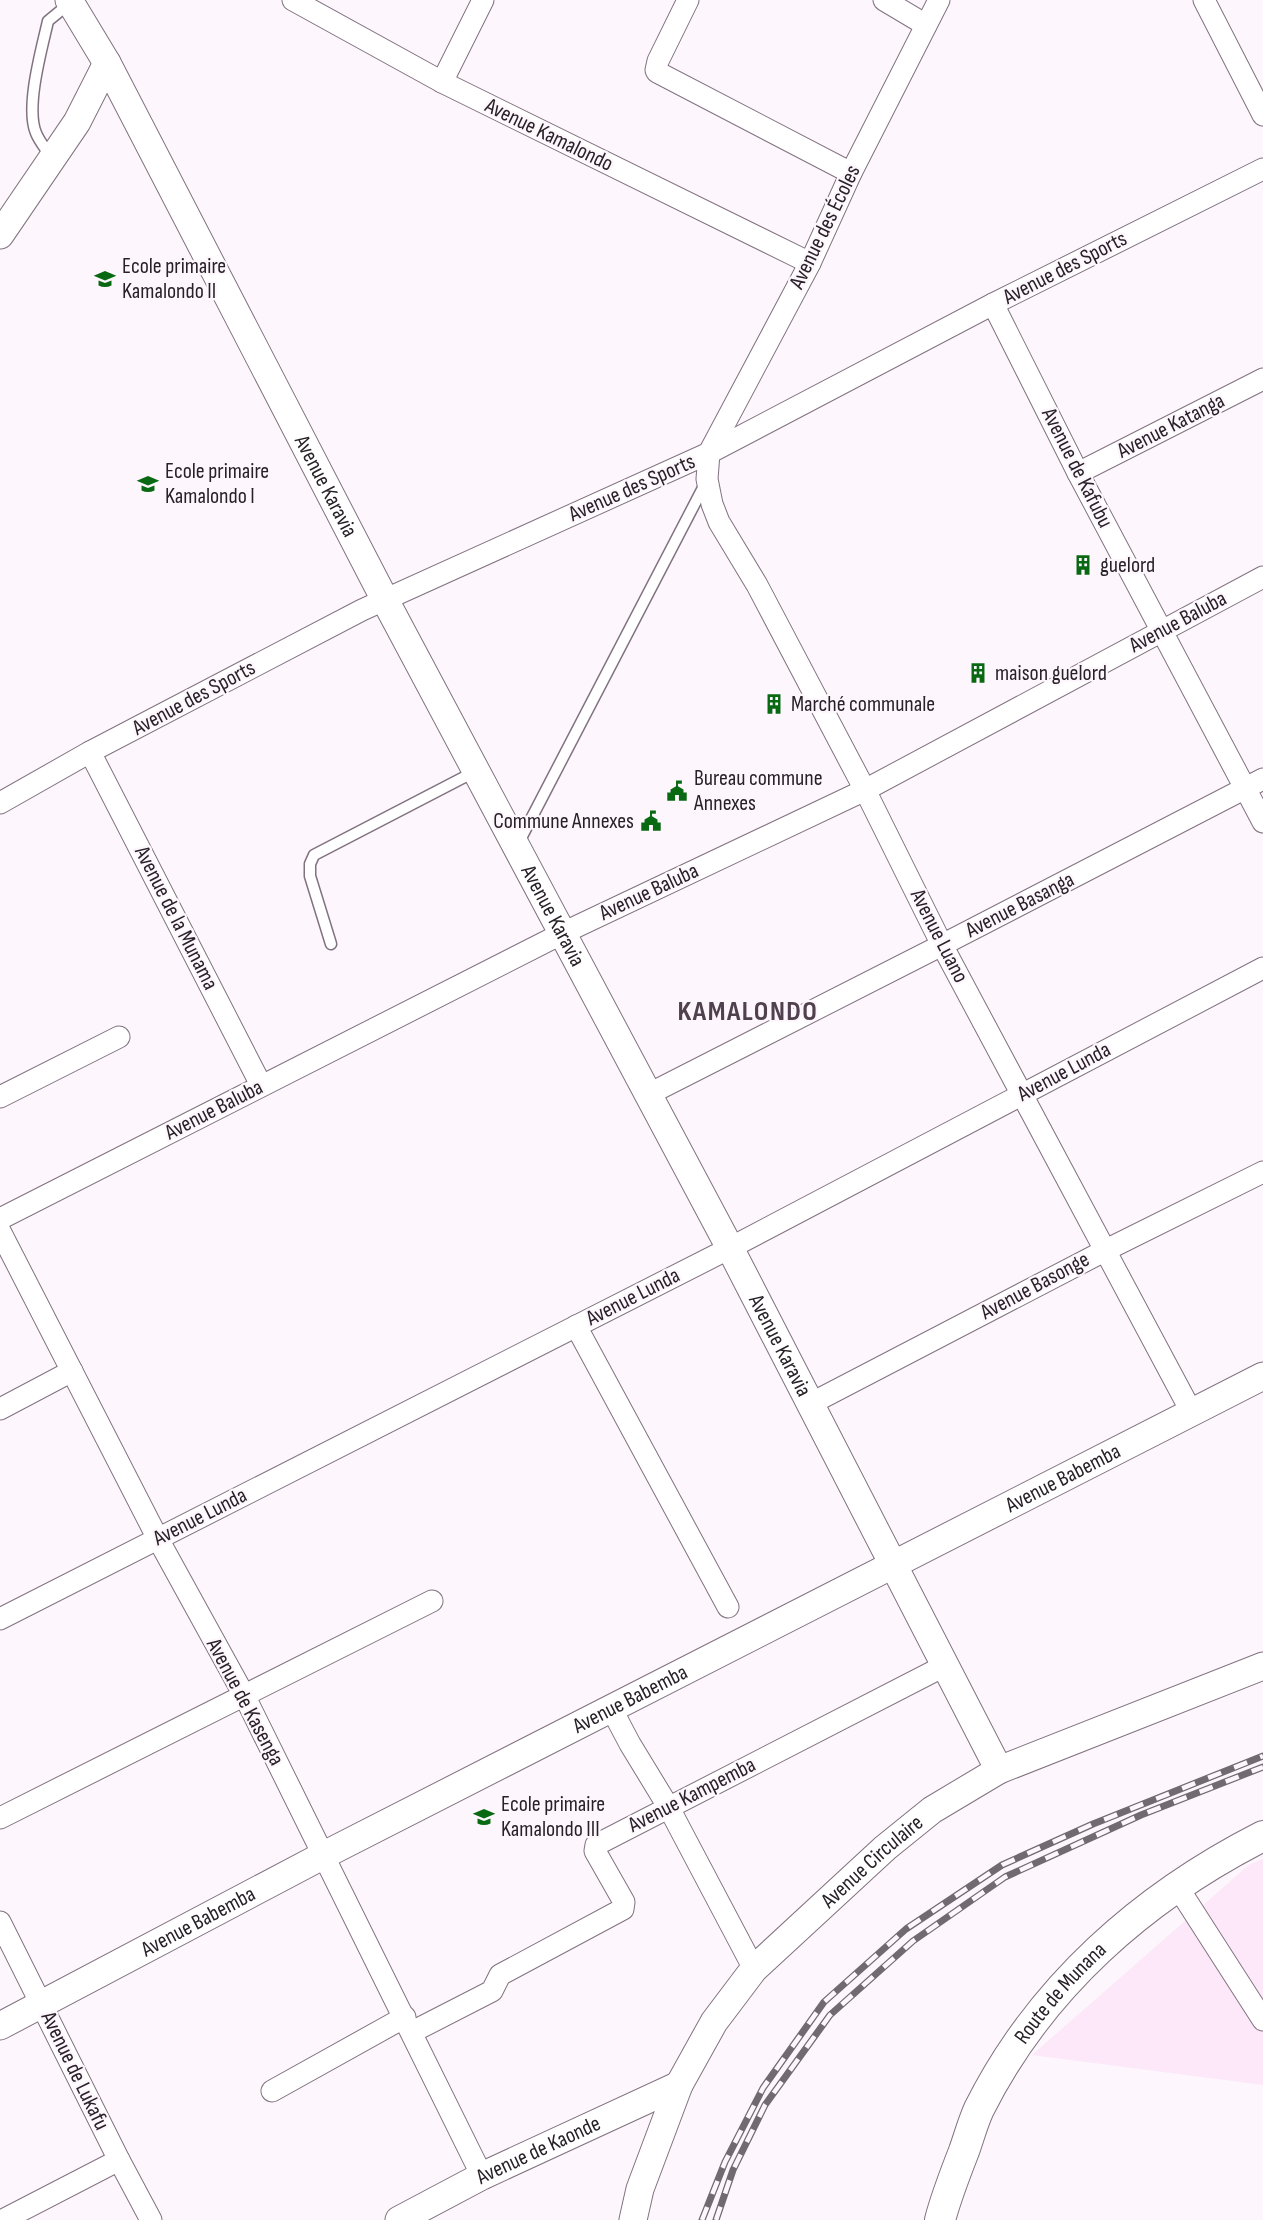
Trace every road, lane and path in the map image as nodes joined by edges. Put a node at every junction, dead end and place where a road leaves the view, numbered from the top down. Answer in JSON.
{"nodes":[{"id":1,"x":293,"y":0,"type":"edge"},
{"id":2,"x":483,"y":0,"type":"edge"},
{"id":3,"x":688,"y":0,"type":"edge"},
{"id":4,"x":884,"y":0,"type":"edge"},
{"id":5,"x":939,"y":0,"type":"edge"},
{"id":6,"x":1204,"y":0,"type":"edge"},
{"id":7,"x":70,"y":2,"type":"edge"},
{"id":8,"x":926,"y":25,"type":"junction"},
{"id":9,"x":107,"y":63,"type":"junction"},
{"id":10,"x":442,"y":82,"type":"junction"},
{"id":11,"x":1263,"y":115,"type":"edge"},
{"id":12,"x":52,"y":159,"type":"junction"},
{"id":13,"x":1263,"y":169,"type":"edge"},
{"id":14,"x":851,"y":173,"type":"junction"},
{"id":15,"x":0,"y":235,"type":"edge"},
{"id":16,"x":810,"y":262,"type":"junction"},
{"id":17,"x":993,"y":304,"type":"junction"},
{"id":18,"x":1263,"y":379,"type":"edge"},
{"id":19,"x":709,"y":453,"type":"junction"},
{"id":20,"x":1078,"y":473,"type":"junction"},
{"id":21,"x":707,"y":479,"type":"junction"},
{"id":22,"x":1263,"y":577,"type":"edge"},
{"id":23,"x":385,"y":600,"type":"junction"},
{"id":24,"x":1162,"y":631,"type":"junction"},
{"id":25,"x":90,"y":752,"type":"junction"},
{"id":26,"x":477,"y":771,"type":"junction"},
{"id":27,"x":1254,"y":784,"type":"edge"},
{"id":28,"x":865,"y":790,"type":"junction"},
{"id":29,"x":0,"y":803,"type":"edge"},
{"id":30,"x":1263,"y":822,"type":"edge"},
{"id":31,"x":517,"y":846,"type":"junction"},
{"id":32,"x":563,"y":933,"type":"junction"},
{"id":33,"x":331,"y":944,"type":"dead end"},
{"id":34,"x":942,"y":945,"type":"junction"},
{"id":35,"x":1263,"y":968,"type":"edge"},
{"id":36,"x":120,"y":1037,"type":"dead end"},
{"id":37,"x":261,"y":1085,"type":"junction"},
{"id":38,"x":649,"y":1094,"type":"junction"},
{"id":39,"x":1023,"y":1094,"type":"junction"},
{"id":40,"x":0,"y":1097,"type":"edge"},
{"id":41,"x":1263,"y":1172,"type":"edge"},
{"id":42,"x":0,"y":1219,"type":"edge"},
{"id":43,"x":0,"y":1231,"type":"edge"},
{"id":44,"x":730,"y":1248,"type":"junction"},
{"id":45,"x":1106,"y":1250,"type":"junction"},
{"id":46,"x":576,"y":1326,"type":"junction"},
{"id":47,"x":72,"y":1371,"type":"junction"},
{"id":48,"x":1263,"y":1376,"type":"edge"},
{"id":49,"x":810,"y":1404,"type":"junction"},
{"id":50,"x":0,"y":1409,"type":"edge"},
{"id":51,"x":1192,"y":1413,"type":"junction"},
{"id":52,"x":158,"y":1539,"type":"junction"},
{"id":53,"x":893,"y":1563,"type":"junction"},
{"id":54,"x":432,"y":1601,"type":"dead end"},
{"id":55,"x":728,"y":1607,"type":"dead end"},
{"id":56,"x":0,"y":1619,"type":"edge"},
{"id":57,"x":946,"y":1665,"type":"junction"},
{"id":58,"x":1263,"y":1666,"type":"edge"},
{"id":59,"x":244,"y":1697,"type":"junction"},
{"id":60,"x":611,"y":1708,"type":"junction"},
{"id":61,"x":999,"y":1770,"type":"junction"},
{"id":62,"x":669,"y":1808,"type":"junction"},
{"id":63,"x":0,"y":1818,"type":"edge"},
{"id":64,"x":1263,"y":1836,"type":"edge"},
{"id":65,"x":324,"y":1854,"type":"junction"},
{"id":66,"x":1177,"y":1886,"type":"junction"},
{"id":67,"x":0,"y":1922,"type":"edge"},
{"id":68,"x":754,"y":1969,"type":"junction"},
{"id":69,"x":43,"y":2005,"type":"junction"},
{"id":70,"x":1263,"y":2020,"type":"edge"},
{"id":71,"x":408,"y":2025,"type":"junction"},
{"id":72,"x":0,"y":2026,"type":"edge"},
{"id":73,"x":679,"y":2085,"type":"junction"},
{"id":74,"x":272,"y":2091,"type":"dead end"},
{"id":75,"x":118,"y":2160,"type":"junction"},
{"id":76,"x":482,"y":2176,"type":"junction"},
{"id":77,"x":3,"y":2220,"type":"edge"},
{"id":78,"x":151,"y":2220,"type":"edge"},
{"id":79,"x":399,"y":2220,"type":"edge"},
{"id":80,"x":633,"y":2220,"type":"edge"},
{"id":81,"x":940,"y":2220,"type":"edge"}],
"edges":[{"from":1,"to":10,"type":"street","name":"Avenue Kamalondo"},
{"from":2,"to":10,"type":"street"},
{"from":3,"to":14,"type":"street"},
{"from":4,"to":8,"type":"street"},
{"from":5,"to":8,"type":"street","name":"Avenue des Écoles"},
{"from":6,"to":11,"type":"street"},
{"from":7,"to":9,"type":"street","name":"Avenue Karavia"},
{"from":7,"to":12,"type":"lane"},
{"from":8,"to":14,"type":"street","name":"Avenue des Écoles"},
{"from":9,"to":12,"type":"street"},
{"from":9,"to":23,"type":"street","name":"Avenue Karavia"},
{"from":10,"to":16,"type":"street","name":"Avenue Kamalondo"},
{"from":12,"to":15,"type":"street"},
{"from":13,"to":17,"type":"street","name":"Avenue des Sports"},
{"from":14,"to":16,"type":"street","name":"Avenue des Écoles"},
{"from":16,"to":19,"type":"street","name":"Avenue des Écoles"},
{"from":17,"to":19,"type":"street","name":"Avenue des Sports"},
{"from":17,"to":20,"type":"street","name":"Avenue de Kafubu"},
{"from":18,"to":20,"type":"street","name":"Avenue Katanga"},
{"from":19,"to":21,"type":"street","name":"Avenue Luano"},
{"from":19,"to":23,"type":"street","name":"Avenue des Sports"},
{"from":20,"to":24,"type":"street","name":"Avenue de Kafubu"},
{"from":21,"to":28,"type":"street","name":"Avenue Luano"},
{"from":21,"to":31,"type":"lane"},
{"from":22,"to":24,"type":"street","name":"Avenue Baluba"},
{"from":23,"to":25,"type":"street","name":"Avenue des Sports"},
{"from":23,"to":26,"type":"street","name":"Avenue Karavia"},
{"from":24,"to":27,"type":"street","name":"Avenue de Kafubu"},
{"from":24,"to":28,"type":"street","name":"Avenue Baluba"},
{"from":25,"to":29,"type":"street","name":"Avenue des Sports"},
{"from":25,"to":37,"type":"street","name":"Avenue de la Munama"},
{"from":26,"to":31,"type":"street","name":"Avenue Karavia"},
{"from":26,"to":33,"type":"lane"},
{"from":27,"to":30,"type":"street","name":"Avenue de Kafubu"},
{"from":27,"to":34,"type":"street","name":"Avenue Basanga"},
{"from":28,"to":32,"type":"street","name":"Avenue Baluba"},
{"from":28,"to":34,"type":"street","name":"Avenue Luano"},
{"from":31,"to":32,"type":"street","name":"Avenue Karavia"},
{"from":32,"to":37,"type":"street","name":"Avenue Baluba"},
{"from":32,"to":38,"type":"street","name":"Avenue Karavia"},
{"from":34,"to":38,"type":"street","name":"Avenue Basanga"},
{"from":34,"to":39,"type":"street","name":"Avenue Luano"},
{"from":35,"to":39,"type":"street","name":"Avenue Lunda"},
{"from":36,"to":40,"type":"street"},
{"from":37,"to":42,"type":"street","name":"Avenue Baluba"},
{"from":38,"to":44,"type":"street","name":"Avenue Karavia"},
{"from":39,"to":44,"type":"street","name":"Avenue Lunda"},
{"from":39,"to":45,"type":"street","name":"Avenue Luano"},
{"from":41,"to":45,"type":"street","name":"Avenue Basonge"},
{"from":43,"to":47,"type":"street","name":"Avenue de Kasenga"},
{"from":44,"to":46,"type":"street","name":"Avenue Lunda"},
{"from":44,"to":49,"type":"street","name":"Avenue Karavia"},
{"from":45,"to":49,"type":"street","name":"Avenue Basonge"},
{"from":45,"to":51,"type":"street","name":"Avenue Luano"},
{"from":46,"to":52,"type":"street","name":"Avenue Lunda"},
{"from":46,"to":55,"type":"street"},
{"from":47,"to":50,"type":"street"},
{"from":47,"to":52,"type":"street","name":"Avenue de Kasenga"},
{"from":48,"to":51,"type":"street","name":"Avenue Babemba"},
{"from":49,"to":53,"type":"street","name":"Avenue Karavia"},
{"from":51,"to":53,"type":"street","name":"Avenue Babemba"},
{"from":52,"to":56,"type":"street","name":"Avenue Lunda"},
{"from":52,"to":59,"type":"street","name":"Avenue de Kasenga"},
{"from":53,"to":57,"type":"street","name":"Avenue Karavia"},
{"from":53,"to":60,"type":"street","name":"Avenue Babemba"},
{"from":54,"to":59,"type":"street"},
{"from":57,"to":61,"type":"street","name":"Avenue Karavia"},
{"from":57,"to":62,"type":"street","name":"Avenue Kampemba"},
{"from":58,"to":61,"type":"street","name":"Avenue Circulaire"},
{"from":59,"to":63,"type":"street"},
{"from":59,"to":65,"type":"street","name":"Avenue de Kasenga"},
{"from":60,"to":62,"type":"street"},
{"from":60,"to":65,"type":"street","name":"Avenue Babemba"},
{"from":61,"to":68,"type":"street","name":"Avenue Circulaire"},
{"from":62,"to":68,"type":"street"},
{"from":62,"to":71,"type":"street","name":"Avenue Kampemba"},
{"from":64,"to":66,"type":"main road","name":"Route de Munana"},
{"from":65,"to":69,"type":"street","name":"Avenue Babemba"},
{"from":65,"to":71,"type":"street","name":"Avenue de Kasenga"},
{"from":66,"to":70,"type":"street"},
{"from":66,"to":81,"type":"main road","name":"Route de Munana"},
{"from":67,"to":69,"type":"street","name":"Avenue de Lukafu"},
{"from":68,"to":73,"type":"street","name":"Avenue Circulaire"},
{"from":69,"to":72,"type":"street","name":"Avenue Babemba"},
{"from":69,"to":75,"type":"street","name":"Avenue de Lukafu"},
{"from":71,"to":74,"type":"street","name":"Avenue Kampemba"},
{"from":71,"to":76,"type":"street","name":"Avenue de Kasenga"},
{"from":73,"to":76,"type":"street","name":"Avenue de Kaonde"},
{"from":73,"to":80,"type":"street","name":"Avenue Circulaire"},
{"from":75,"to":77,"type":"street"},
{"from":75,"to":78,"type":"street","name":"Avenue de Lukafu"},
{"from":76,"to":79,"type":"street","name":"Avenue de Kaonde"}]}
